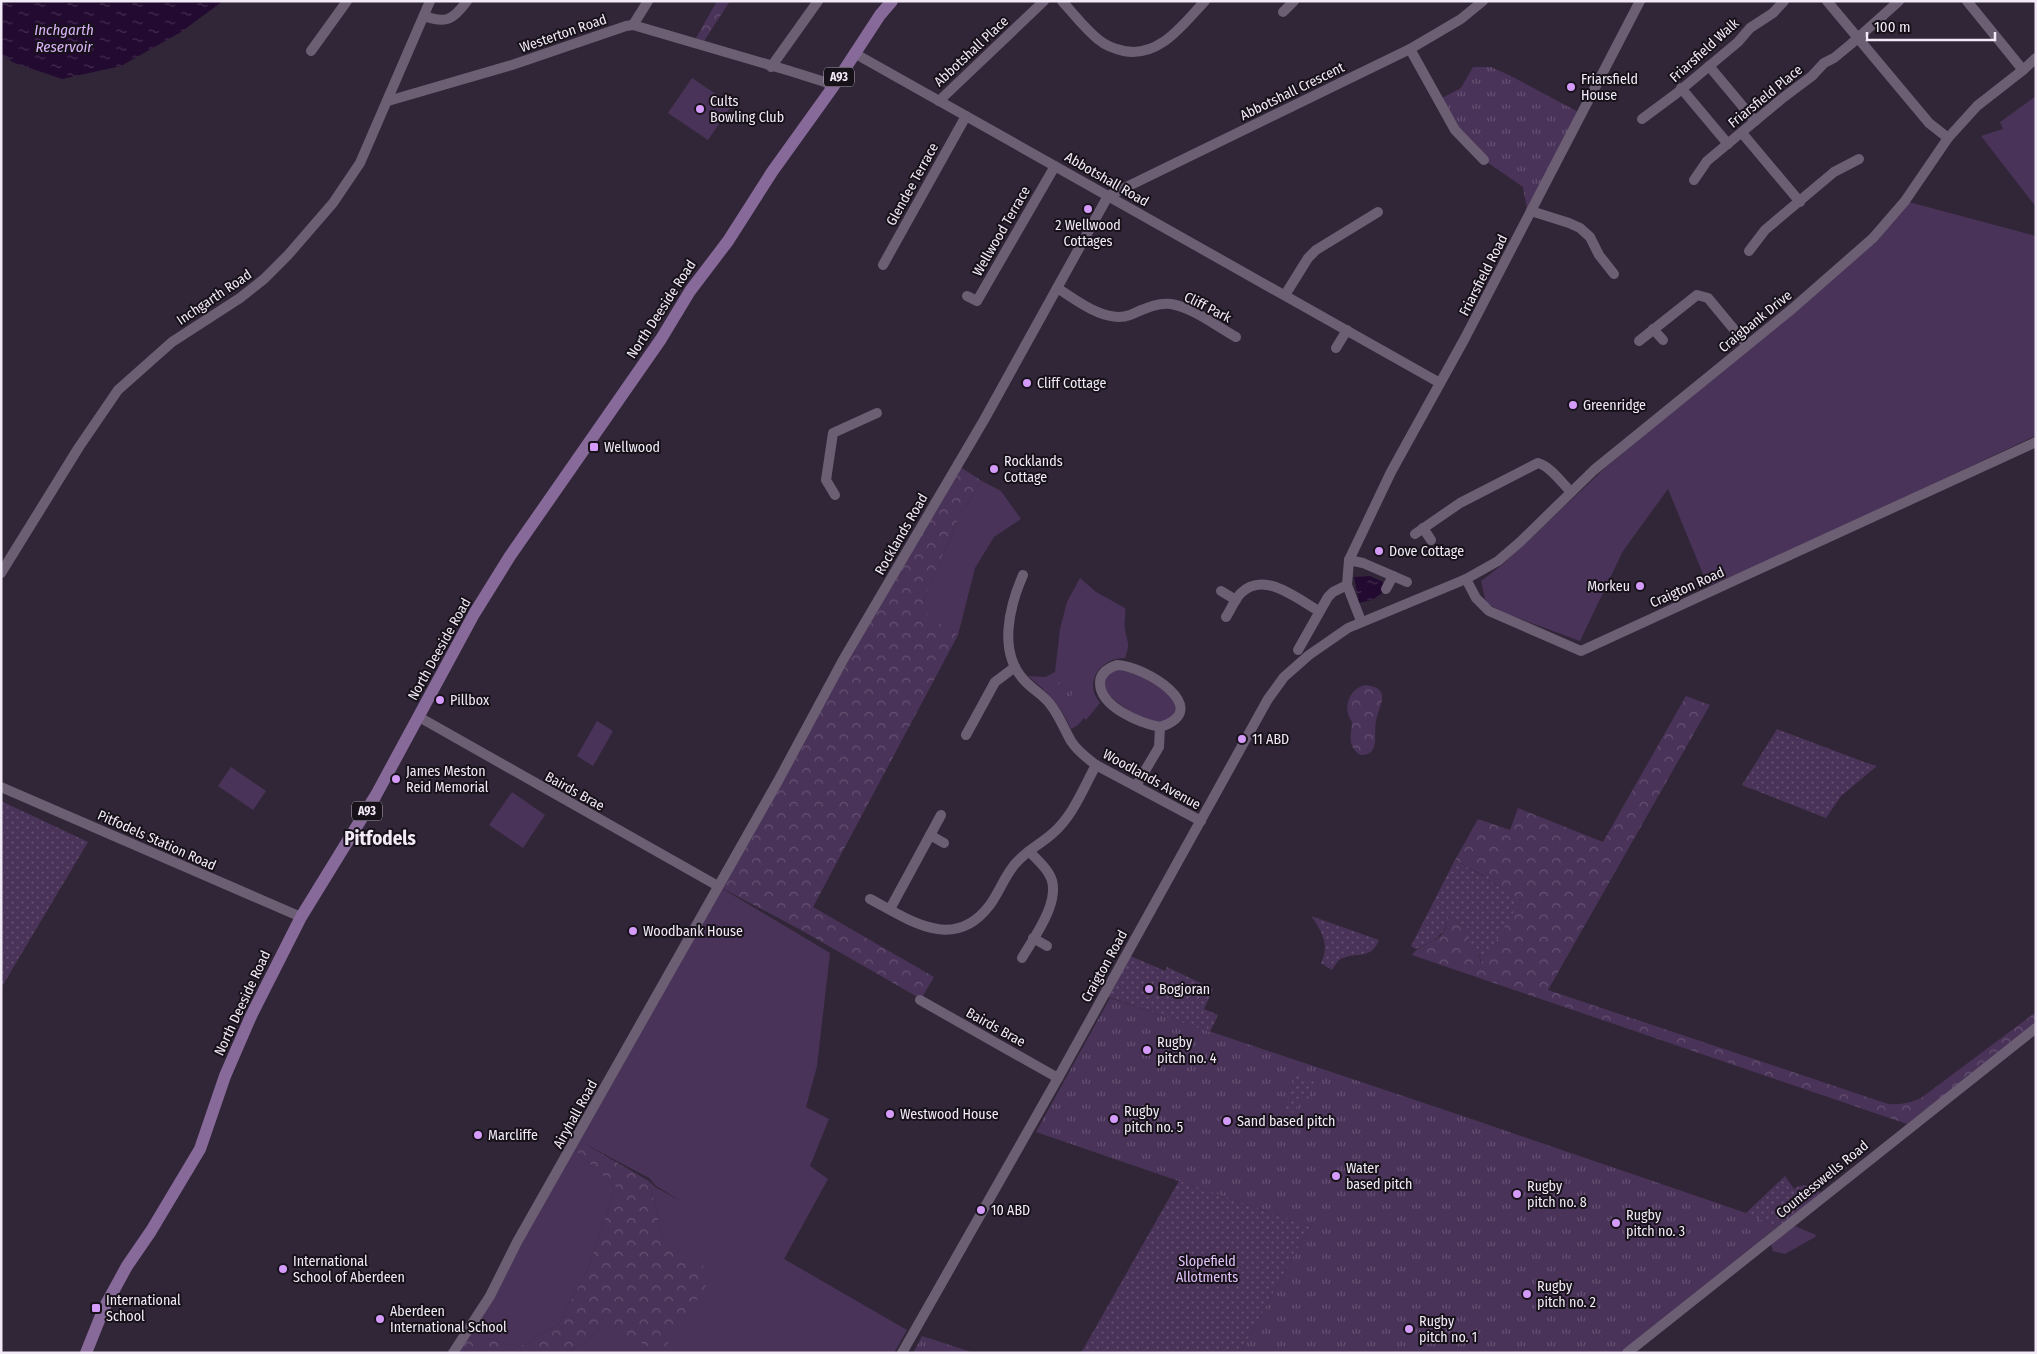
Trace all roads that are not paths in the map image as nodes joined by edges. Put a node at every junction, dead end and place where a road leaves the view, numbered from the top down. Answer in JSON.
{"nodes":[{"id":1,"x":346,"y":1,"type":"edge"},
{"id":2,"x":430,"y":1,"type":"edge"},
{"id":3,"x":648,"y":1,"type":"edge"},
{"id":4,"x":818,"y":1,"type":"edge"},
{"id":5,"x":892,"y":1,"type":"edge"},
{"id":6,"x":1044,"y":1,"type":"edge"},
{"id":7,"x":1062,"y":1,"type":"edge"},
{"id":8,"x":1205,"y":1,"type":"edge"},
{"id":9,"x":1294,"y":1,"type":"edge"},
{"id":10,"x":1483,"y":1,"type":"edge"},
{"id":11,"x":1640,"y":1,"type":"edge"},
{"id":12,"x":1784,"y":1,"type":"edge"},
{"id":13,"x":1827,"y":1,"type":"edge"},
{"id":14,"x":1899,"y":1,"type":"edge"},
{"id":15,"x":1967,"y":1,"type":"edge"},
{"id":16,"x":466,"y":2,"type":"edge"},
{"id":17,"x":1283,"y":12,"type":"dead end"},
{"id":18,"x":424,"y":16,"type":"junction"},
{"id":19,"x":633,"y":25,"type":"junction"},
{"id":20,"x":1858,"y":38,"type":"junction"},
{"id":21,"x":1410,"y":49,"type":"junction"},
{"id":22,"x":311,"y":51,"type":"dead end"},
{"id":23,"x":854,"y":53,"type":"junction"},
{"id":24,"x":2036,"y":58,"type":"edge"},
{"id":25,"x":771,"y":66,"type":"junction"},
{"id":26,"x":1709,"y":66,"type":"junction"},
{"id":27,"x":2023,"y":70,"type":"junction"},
{"id":28,"x":833,"y":87,"type":"junction"},
{"id":29,"x":1682,"y":88,"type":"junction"},
{"id":30,"x":388,"y":101,"type":"junction"},
{"id":31,"x":939,"y":101,"type":"junction"},
{"id":32,"x":966,"y":116,"type":"junction"},
{"id":33,"x":1642,"y":119,"type":"dead end"},
{"id":34,"x":1755,"y":121,"type":"junction"},
{"id":35,"x":1742,"y":133,"type":"junction"},
{"id":36,"x":1948,"y":138,"type":"junction"},
{"id":37,"x":1728,"y":144,"type":"junction"},
{"id":38,"x":1859,"y":159,"type":"dead end"},
{"id":39,"x":1484,"y":160,"type":"dead end"},
{"id":40,"x":1055,"y":166,"type":"junction"},
{"id":41,"x":1694,"y":180,"type":"dead end"},
{"id":42,"x":1108,"y":196,"type":"junction"},
{"id":43,"x":1800,"y":202,"type":"junction"},
{"id":44,"x":1531,"y":211,"type":"junction"},
{"id":45,"x":1378,"y":212,"type":"dead end"},
{"id":46,"x":1749,"y":251,"type":"dead end"},
{"id":47,"x":883,"y":265,"type":"dead end"},
{"id":48,"x":1614,"y":274,"type":"dead end"},
{"id":49,"x":1057,"y":288,"type":"junction"},
{"id":50,"x":967,"y":296,"type":"dead end"},
{"id":51,"x":1285,"y":296,"type":"junction"},
{"id":52,"x":1653,"y":329,"type":"junction"},
{"id":53,"x":1347,"y":330,"type":"junction"},
{"id":54,"x":1236,"y":337,"type":"dead end"},
{"id":55,"x":1662,"y":340,"type":"dead end"},
{"id":56,"x":1638,"y":341,"type":"dead end"},
{"id":57,"x":1747,"y":345,"type":"junction"},
{"id":58,"x":1336,"y":348,"type":"dead end"},
{"id":59,"x":1440,"y":383,"type":"junction"},
{"id":60,"x":877,"y":413,"type":"dead end"},
{"id":61,"x":2036,"y":442,"type":"edge"},
{"id":62,"x":1571,"y":492,"type":"junction"},
{"id":63,"x":835,"y":495,"type":"dead end"},
{"id":64,"x":1431,"y":540,"type":"dead end"},
{"id":65,"x":1349,"y":560,"type":"junction"},
{"id":66,"x":1,"y":572,"type":"edge"},
{"id":67,"x":1023,"y":575,"type":"dead end"},
{"id":68,"x":1392,"y":576,"type":"junction"},
{"id":69,"x":1466,"y":579,"type":"junction"},
{"id":70,"x":1407,"y":582,"type":"dead end"},
{"id":71,"x":1347,"y":585,"type":"junction"},
{"id":72,"x":1386,"y":589,"type":"dead end"},
{"id":73,"x":1221,"y":591,"type":"dead end"},
{"id":74,"x":1236,"y":600,"type":"junction"},
{"id":75,"x":1319,"y":611,"type":"junction"},
{"id":76,"x":1226,"y":617,"type":"dead end"},
{"id":77,"x":1361,"y":621,"type":"junction"},
{"id":78,"x":1298,"y":650,"type":"dead end"},
{"id":79,"x":1015,"y":667,"type":"junction"},
{"id":80,"x":419,"y":717,"type":"junction"},
{"id":81,"x":1160,"y":727,"type":"junction"},
{"id":82,"x":966,"y":735,"type":"dead end"},
{"id":83,"x":1096,"y":765,"type":"junction"},
{"id":84,"x":1136,"y":786,"type":"junction"},
{"id":85,"x":1,"y":787,"type":"edge"},
{"id":86,"x":941,"y":815,"type":"dead end"},
{"id":87,"x":1201,"y":821,"type":"junction"},
{"id":88,"x":930,"y":835,"type":"junction"},
{"id":89,"x":944,"y":843,"type":"dead end"},
{"id":90,"x":1029,"y":851,"type":"junction"},
{"id":91,"x":718,"y":886,"type":"junction"},
{"id":92,"x":870,"y":899,"type":"dead end"},
{"id":93,"x":890,"y":910,"type":"junction"},
{"id":94,"x":301,"y":917,"type":"junction"},
{"id":95,"x":1033,"y":938,"type":"junction"},
{"id":96,"x":1047,"y":946,"type":"dead end"},
{"id":97,"x":1022,"y":958,"type":"dead end"},
{"id":98,"x":920,"y":1000,"type":"dead end"},
{"id":99,"x":2036,"y":1028,"type":"edge"},
{"id":100,"x":1058,"y":1078,"type":"junction"},
{"id":101,"x":86,"y":1353,"type":"edge"},
{"id":102,"x":453,"y":1353,"type":"edge"},
{"id":103,"x":902,"y":1353,"type":"edge"},
{"id":104,"x":1627,"y":1353,"type":"edge"}],
"edges":[{"from":1,"to":22,"type":"street"},
{"from":2,"to":18,"type":"street","name":"Inchgarth Road"},
{"from":3,"to":19,"type":"street"},
{"from":4,"to":25,"type":"street"},
{"from":5,"to":23,"type":"main road","name":"North Deeside Road","number":"A93"},
{"from":6,"to":31,"type":"street","name":"Abbotshall Place"},
{"from":7,"to":8,"type":"street"},
{"from":9,"to":17,"type":"street"},
{"from":10,"to":21,"type":"street","name":"Abbotshall Crescent"},
{"from":11,"to":44,"type":"street","name":"Friarsfield Road"},
{"from":12,"to":26,"type":"street","name":"Friarsfield Walk"},
{"from":13,"to":20,"type":"street"},
{"from":14,"to":20,"type":"street","name":"Friarsfield Place"},
{"from":15,"to":27,"type":"street"},
{"from":16,"to":18,"type":"street"},
{"from":18,"to":30,"type":"street","name":"Inchgarth Road"},
{"from":19,"to":25,"type":"street"},
{"from":19,"to":30,"type":"street","name":"Westerton Road"},
{"from":20,"to":34,"type":"street","name":"Friarsfield Place"},
{"from":20,"to":36,"type":"street"},
{"from":21,"to":39,"type":"street"},
{"from":21,"to":42,"type":"street","name":"Abbotshall Crescent"},
{"from":23,"to":28,"type":"main road","name":"North Deeside Road","number":"A93"},
{"from":23,"to":31,"type":"street","name":"Abbotshall Road"},
{"from":24,"to":27,"type":"street","name":"Craigbank Drive"},
{"from":25,"to":28,"type":"street"},
{"from":26,"to":29,"type":"street","name":"Friarsfield Walk"},
{"from":26,"to":34,"type":"street"},
{"from":27,"to":36,"type":"street","name":"Craigbank Drive"},
{"from":28,"to":80,"type":"main road","name":"North Deeside Road","number":"A93"},
{"from":29,"to":33,"type":"street","name":"Friarsfield Walk"},
{"from":29,"to":37,"type":"street"},
{"from":30,"to":66,"type":"street","name":"Inchgarth Road"},
{"from":31,"to":32,"type":"street","name":"Abbotshall Road"},
{"from":32,"to":40,"type":"street","name":"Abbotshall Road"},
{"from":32,"to":47,"type":"street","name":"Glendee Terrace"},
{"from":34,"to":35,"type":"street","name":"Friarsfield Place"},
{"from":35,"to":37,"type":"street","name":"Friarsfield Place"},
{"from":35,"to":43,"type":"street"},
{"from":36,"to":57,"type":"street","name":"Craigbank Drive"},
{"from":37,"to":41,"type":"street","name":"Friarsfield Place"},
{"from":38,"to":43,"type":"street"},
{"from":40,"to":42,"type":"street","name":"Abbotshall Road"},
{"from":40,"to":50,"type":"street","name":"Wellwood Terrace"},
{"from":42,"to":49,"type":"street","name":"Rocklands Road"},
{"from":42,"to":51,"type":"street","name":"Abbotshall Road"},
{"from":43,"to":46,"type":"street"},
{"from":44,"to":48,"type":"street"},
{"from":44,"to":59,"type":"street","name":"Friarsfield Road"},
{"from":45,"to":51,"type":"street"},
{"from":49,"to":54,"type":"street","name":"Cliff Park"},
{"from":49,"to":91,"type":"street","name":"Rocklands Road"},
{"from":51,"to":53,"type":"street","name":"Abbotshall Road"},
{"from":52,"to":55,"type":"street"},
{"from":52,"to":56,"type":"street"},
{"from":52,"to":57,"type":"street"},
{"from":53,"to":58,"type":"street"},
{"from":53,"to":59,"type":"street","name":"Abbotshall Road"},
{"from":57,"to":62,"type":"street","name":"Craigbank Drive"},
{"from":59,"to":65,"type":"street","name":"Friarsfield Road"},
{"from":60,"to":63,"type":"street"},
{"from":61,"to":69,"type":"street","name":"Craigton Road"},
{"from":62,"to":64,"type":"street"},
{"from":62,"to":69,"type":"street","name":"Craigbank Drive"},
{"from":65,"to":68,"type":"street"},
{"from":65,"to":71,"type":"street"},
{"from":67,"to":79,"type":"street","name":"Woodlands Avenue"},
{"from":68,"to":70,"type":"street"},
{"from":68,"to":72,"type":"street"},
{"from":69,"to":77,"type":"street","name":"Craigton Road"},
{"from":71,"to":75,"type":"street"},
{"from":71,"to":77,"type":"street"},
{"from":73,"to":74,"type":"street"},
{"from":74,"to":75,"type":"street"},
{"from":74,"to":76,"type":"street"},
{"from":75,"to":78,"type":"street"},
{"from":77,"to":87,"type":"street","name":"Craigton Road"},
{"from":79,"to":82,"type":"street"},
{"from":79,"to":83,"type":"street","name":"Woodlands Avenue"},
{"from":80,"to":91,"type":"street","name":"Bairds Brae"},
{"from":80,"to":94,"type":"main road","name":"North Deeside Road","number":"A93"},
{"from":81,"to":81,"type":"street"},
{"from":81,"to":84,"type":"street"},
{"from":83,"to":84,"type":"street","name":"Woodlands Avenue"},
{"from":83,"to":90,"type":"street"},
{"from":84,"to":87,"type":"street","name":"Woodlands Avenue"},
{"from":85,"to":94,"type":"street","name":"Pitfodels Station Road"},
{"from":86,"to":88,"type":"street"},
{"from":87,"to":100,"type":"street","name":"Craigton Road"},
{"from":88,"to":89,"type":"street"},
{"from":88,"to":93,"type":"street"},
{"from":90,"to":93,"type":"street"},
{"from":90,"to":95,"type":"street"},
{"from":91,"to":102,"type":"street","name":"Airyhall Road"},
{"from":92,"to":93,"type":"street"},
{"from":94,"to":101,"type":"main road","name":"North Deeside Road","number":"A93"},
{"from":95,"to":96,"type":"street"},
{"from":95,"to":97,"type":"street"},
{"from":98,"to":100,"type":"street","name":"Bairds Brae"},
{"from":99,"to":104,"type":"street","name":"Countesswells Road"},
{"from":100,"to":103,"type":"street","name":"Craigton Road"}]}
